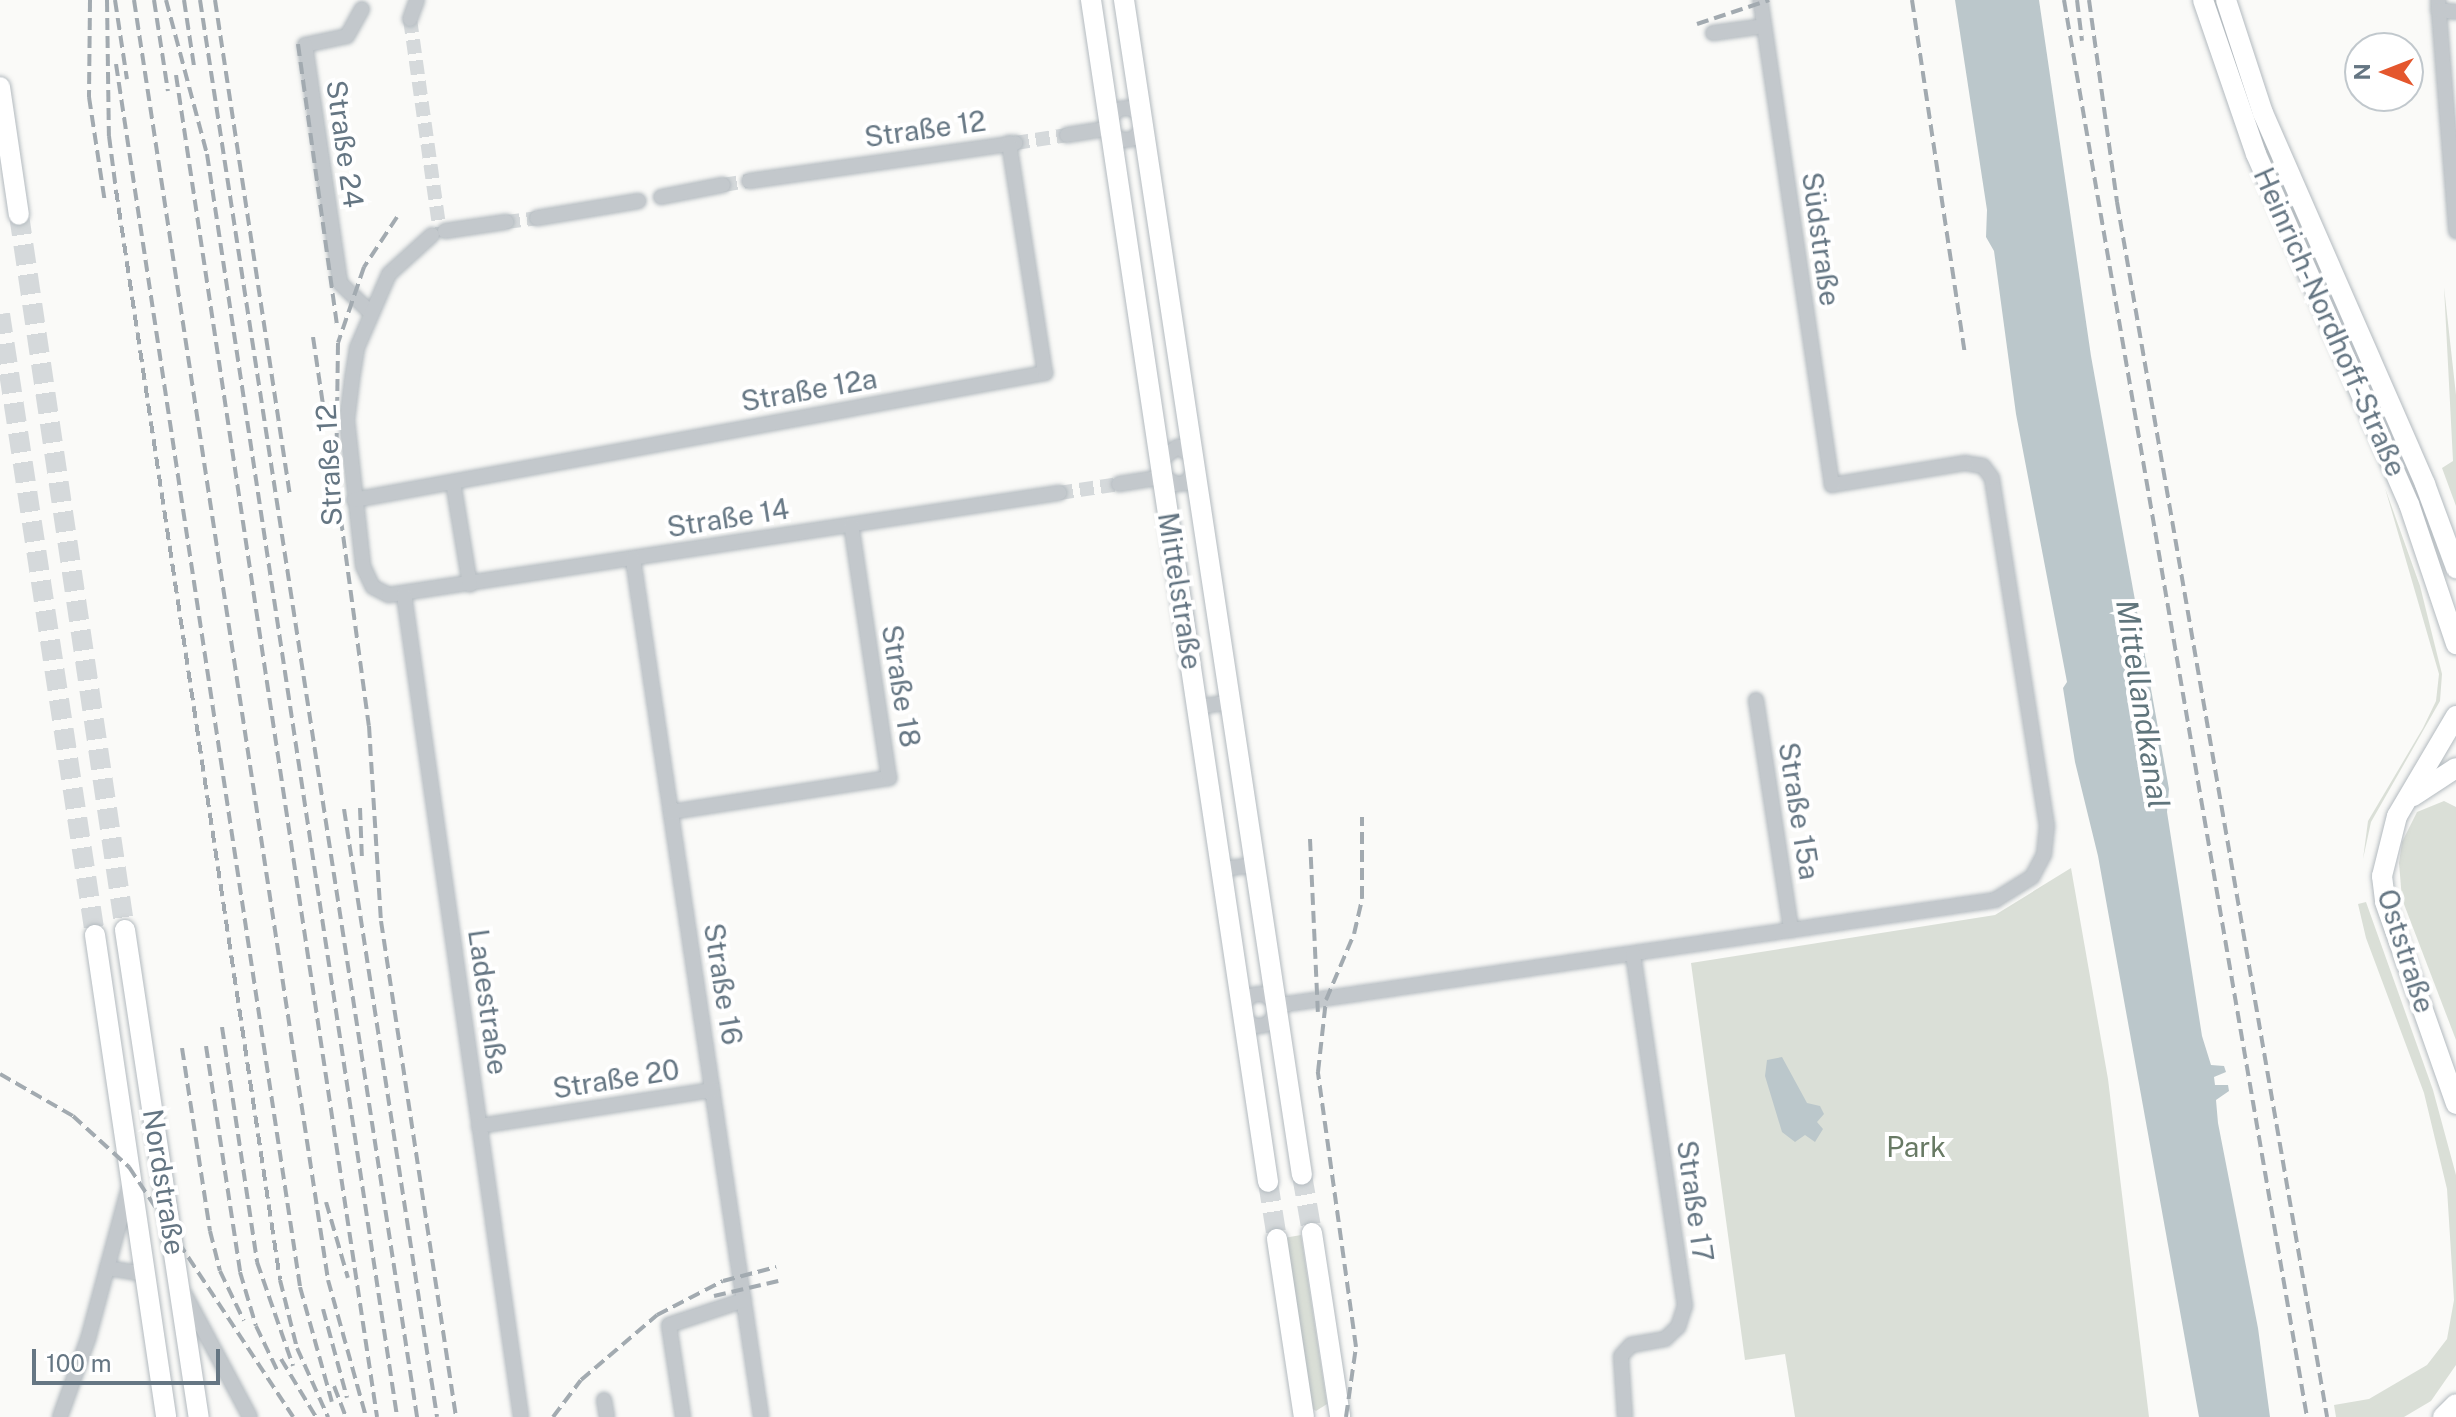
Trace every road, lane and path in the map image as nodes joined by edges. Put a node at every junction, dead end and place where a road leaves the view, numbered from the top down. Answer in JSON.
{"nodes":[{"id":1,"x":417,"y":0,"type":"edge"},
{"id":2,"x":1091,"y":0,"type":"edge"},
{"id":3,"x":1124,"y":0,"type":"edge"},
{"id":4,"x":1760,"y":0,"type":"edge"},
{"id":5,"x":2203,"y":0,"type":"edge"},
{"id":6,"x":2226,"y":0,"type":"edge"},
{"id":7,"x":2438,"y":5,"type":"edge"},
{"id":8,"x":362,"y":9,"type":"dead end"},
{"id":9,"x":2456,"y":12,"type":"edge"},
{"id":10,"x":410,"y":19,"type":"tunnel mouth"},
{"id":11,"x":1764,"y":26,"type":"junction"},
{"id":12,"x":1713,"y":33,"type":"dead end"},
{"id":13,"x":0,"y":87,"type":"edge"},
{"id":14,"x":1142,"y":123,"type":"junction"},
{"id":15,"x":1111,"y":128,"type":"junction"},
{"id":16,"x":1067,"y":135,"type":"tunnel mouth"},
{"id":17,"x":1012,"y":143,"type":"joint"},
{"id":18,"x":749,"y":181,"type":"tunnel mouth"},
{"id":19,"x":723,"y":185,"type":"tunnel mouth"},
{"id":20,"x":661,"y":197,"type":"dead end"},
{"id":21,"x":639,"y":201,"type":"dead end"},
{"id":22,"x":12,"y":203,"type":"tunnel mouth"},
{"id":23,"x":537,"y":218,"type":"tunnel mouth"},
{"id":24,"x":506,"y":222,"type":"tunnel mouth"},
{"id":25,"x":2456,"y":231,"type":"edge"},
{"id":26,"x":370,"y":312,"type":"junction"},
{"id":27,"x":1193,"y":463,"type":"junction"},
{"id":28,"x":1162,"y":469,"type":"junction"},
{"id":29,"x":453,"y":482,"type":"junction"},
{"id":30,"x":1119,"y":484,"type":"tunnel mouth"},
{"id":31,"x":1059,"y":493,"type":"tunnel mouth"},
{"id":32,"x":354,"y":500,"type":"junction"},
{"id":33,"x":851,"y":525,"type":"junction"},
{"id":34,"x":633,"y":559,"type":"junction"},
{"id":35,"x":2456,"y":568,"type":"edge"},
{"id":36,"x":470,"y":585,"type":"junction"},
{"id":37,"x":404,"y":595,"type":"junction"},
{"id":38,"x":2456,"y":644,"type":"edge"},
{"id":39,"x":1756,"y":700,"type":"dead end"},
{"id":40,"x":1229,"y":702,"type":"junction"},
{"id":41,"x":1198,"y":707,"type":"junction"},
{"id":42,"x":2456,"y":716,"type":"edge"},
{"id":43,"x":2456,"y":750,"type":"edge"},
{"id":44,"x":2456,"y":768,"type":"edge"},
{"id":45,"x":2440,"y":777,"type":"edge"},
{"id":46,"x":671,"y":812,"type":"junction"},
{"id":47,"x":1253,"y":865,"type":"junction"},
{"id":48,"x":1222,"y":869,"type":"junction"},
{"id":49,"x":1791,"y":930,"type":"junction"},
{"id":50,"x":1633,"y":954,"type":"junction"},
{"id":51,"x":1274,"y":1006,"type":"junction"},
{"id":52,"x":1244,"y":1013,"type":"junction"},
{"id":53,"x":712,"y":1090,"type":"junction"},
{"id":54,"x":2456,"y":1104,"type":"edge"},
{"id":55,"x":479,"y":1126,"type":"junction"},
{"id":56,"x":1302,"y":1175,"type":"tunnel mouth"},
{"id":57,"x":130,"y":1181,"type":"junction"},
{"id":58,"x":1268,"y":1182,"type":"tunnel mouth"},
{"id":59,"x":1312,"y":1233,"type":"tunnel mouth"},
{"id":60,"x":1277,"y":1239,"type":"tunnel mouth"},
{"id":61,"x":107,"y":1268,"type":"junction"},
{"id":62,"x":144,"y":1274,"type":"junction"},
{"id":63,"x":180,"y":1285,"type":"junction"},
{"id":64,"x":744,"y":1300,"type":"junction"},
{"id":65,"x":604,"y":1400,"type":"dead end"},
{"id":66,"x":2456,"y":1404,"type":"edge"},
{"id":67,"x":164,"y":1412,"type":"edge"},
{"id":68,"x":60,"y":1417,"type":"edge"},
{"id":69,"x":199,"y":1417,"type":"edge"},
{"id":70,"x":250,"y":1417,"type":"edge"},
{"id":71,"x":521,"y":1417,"type":"edge"},
{"id":72,"x":607,"y":1417,"type":"edge"},
{"id":73,"x":683,"y":1417,"type":"edge"},
{"id":74,"x":761,"y":1417,"type":"edge"},
{"id":75,"x":1304,"y":1417,"type":"edge"},
{"id":76,"x":1340,"y":1417,"type":"edge"},
{"id":77,"x":1625,"y":1417,"type":"edge"},
{"id":78,"x":2443,"y":1417,"type":"edge"}],
"edges":[{"from":1,"to":10,"type":"street"},
{"from":2,"to":15,"type":"street","name":"Mittelstraße"},
{"from":3,"to":14,"type":"street","name":"Mittelstraße"},
{"from":4,"to":11,"type":"street","name":"Südstraße"},
{"from":5,"to":38,"type":"street","name":"Heinrich-Nordhoff-Straße"},
{"from":6,"to":35,"type":"street","name":"Heinrich-Nordhoff-Straße"},
{"from":7,"to":9,"type":"street"},
{"from":7,"to":25,"type":"street"},
{"from":8,"to":26,"type":"street","name":"Straße 24"},
{"from":11,"to":12,"type":"street"},
{"from":11,"to":49,"type":"street","name":"Südstraße"},
{"from":13,"to":22,"type":"street"},
{"from":14,"to":15,"type":"street"},
{"from":14,"to":15,"type":"street"},
{"from":14,"to":27,"type":"street","name":"Mittelstraße"},
{"from":15,"to":16,"type":"street"},
{"from":15,"to":28,"type":"street","name":"Mittelstraße"},
{"from":17,"to":18,"type":"street","name":"Straße 12"},
{"from":17,"to":29,"type":"street","name":"Straße 12a"},
{"from":19,"to":20,"type":"street"},
{"from":21,"to":23,"type":"street"},
{"from":24,"to":26,"type":"street","name":"Straße 12"},
{"from":26,"to":32,"type":"street","name":"Straße 12"},
{"from":27,"to":28,"type":"street"},
{"from":27,"to":28,"type":"street"},
{"from":27,"to":40,"type":"street","name":"Mittelstraße"},
{"from":28,"to":30,"type":"street"},
{"from":28,"to":41,"type":"street","name":"Mittelstraße"},
{"from":29,"to":32,"type":"street","name":"Straße 12a"},
{"from":29,"to":36,"type":"street"},
{"from":31,"to":33,"type":"street","name":"Straße 14"},
{"from":32,"to":37,"type":"street","name":"Straße 12"},
{"from":33,"to":34,"type":"street","name":"Straße 14"},
{"from":33,"to":46,"type":"street","name":"Straße 18"},
{"from":34,"to":36,"type":"street","name":"Straße 14"},
{"from":34,"to":46,"type":"street","name":"Straße 16"},
{"from":36,"to":37,"type":"street","name":"Straße 14"},
{"from":37,"to":55,"type":"street","name":"Ladestraße"},
{"from":39,"to":49,"type":"street","name":"Straße 15a"},
{"from":40,"to":41,"type":"street"},
{"from":40,"to":47,"type":"street","name":"Mittelstraße"},
{"from":41,"to":48,"type":"street","name":"Mittelstraße"},
{"from":42,"to":45,"type":"street"},
{"from":43,"to":45,"type":"street"},
{"from":44,"to":45,"type":"street"},
{"from":45,"to":54,"type":"street","name":"Oststraße"},
{"from":46,"to":53,"type":"street","name":"Straße 16"},
{"from":47,"to":48,"type":"street"},
{"from":47,"to":51,"type":"street","name":"Mittelstraße"},
{"from":48,"to":52,"type":"street","name":"Mittelstraße"},
{"from":49,"to":50,"type":"street"},
{"from":50,"to":51,"type":"street"},
{"from":50,"to":77,"type":"street","name":"Straße 17"},
{"from":51,"to":52,"type":"street"},
{"from":51,"to":52,"type":"street"},
{"from":51,"to":56,"type":"street","name":"Mittelstraße"},
{"from":52,"to":58,"type":"street","name":"Mittelstraße"},
{"from":53,"to":55,"type":"street","name":"Straße 20"},
{"from":53,"to":64,"type":"street","name":"Straße 16"},
{"from":55,"to":71,"type":"street","name":"Ladestraße"},
{"from":57,"to":61,"type":"street"},
{"from":57,"to":62,"type":"street","name":"Nordstraße"},
{"from":57,"to":63,"type":"street","name":"Nordstraße"},
{"from":59,"to":76,"type":"street"},
{"from":60,"to":75,"type":"street"},
{"from":61,"to":62,"type":"street"},
{"from":61,"to":68,"type":"street"},
{"from":62,"to":67,"type":"street","name":"Nordstraße"},
{"from":63,"to":69,"type":"street","name":"Nordstraße"},
{"from":63,"to":70,"type":"street"},
{"from":64,"to":73,"type":"street"},
{"from":64,"to":74,"type":"street","name":"Straße 16"},
{"from":65,"to":72,"type":"street"},
{"from":66,"to":78,"type":"street"}]}
